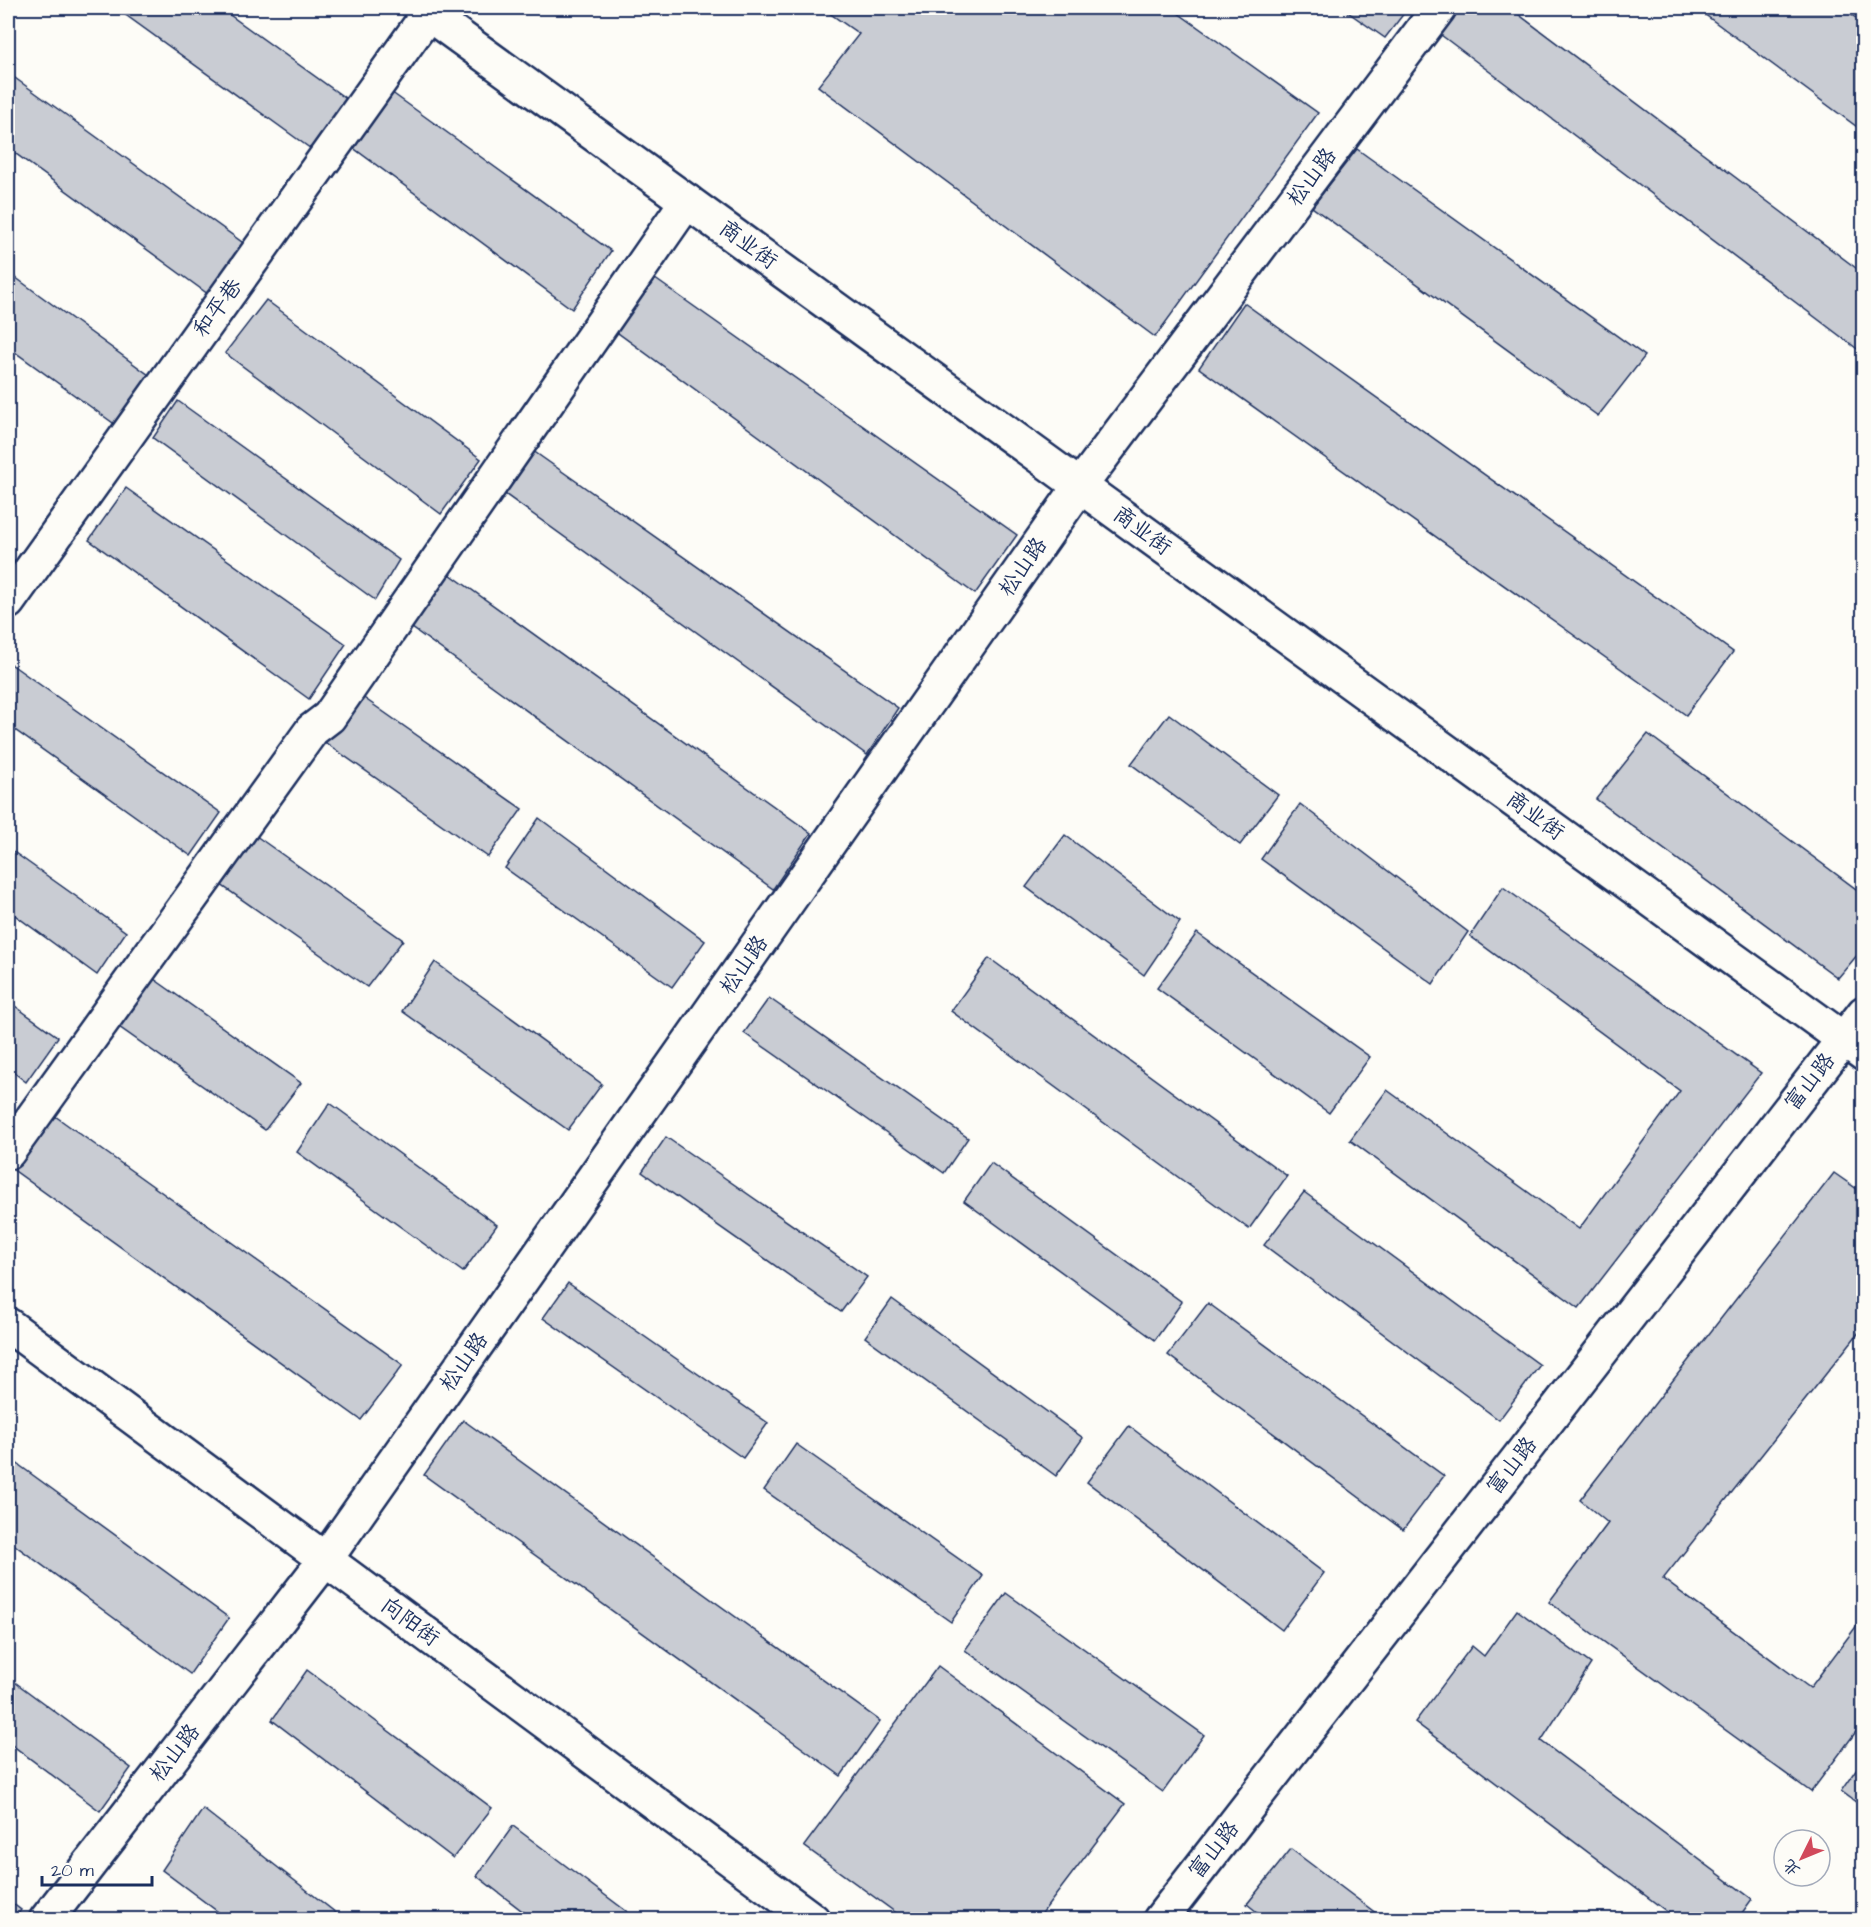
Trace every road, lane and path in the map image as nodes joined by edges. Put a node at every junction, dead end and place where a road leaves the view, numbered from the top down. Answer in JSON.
{"nodes":[{"id":1,"x":1439,"y":8,"type":"edge"},
{"id":2,"x":424,"y":11,"type":"edge"},
{"id":3,"x":687,"y":201,"type":"junction"},
{"id":4,"x":1080,"y":486,"type":"junction"},
{"id":5,"x":8,"y":602,"type":"edge"},
{"id":6,"x":1863,"y":1012,"type":"edge"},
{"id":7,"x":1853,"y":1047,"type":"edge"},
{"id":8,"x":8,"y":1152,"type":"edge"},
{"id":9,"x":8,"y":1325,"type":"edge"},
{"id":10,"x":325,"y":1560,"type":"junction"},
{"id":11,"x":45,"y":1920,"type":"edge"},
{"id":12,"x":813,"y":1920,"type":"edge"},
{"id":13,"x":1160,"y":1920,"type":"edge"}],
"edges":[{"from":1,"to":4,"type":"street","name":"松山路"},
{"from":2,"to":3,"type":"street","name":"商业街"},
{"from":2,"to":5,"type":"street","name":"和平巷"},
{"from":3,"to":4,"type":"street","name":"商业街"},
{"from":3,"to":8,"type":"street"},
{"from":4,"to":7,"type":"street","name":"商业街"},
{"from":4,"to":10,"type":"street","name":"松山路"},
{"from":6,"to":7,"type":"street","name":"富山路"},
{"from":7,"to":13,"type":"street","name":"富山路"},
{"from":9,"to":10,"type":"street","name":"向阳街"},
{"from":10,"to":11,"type":"street","name":"松山路"},
{"from":10,"to":12,"type":"street","name":"向阳街"}]}
